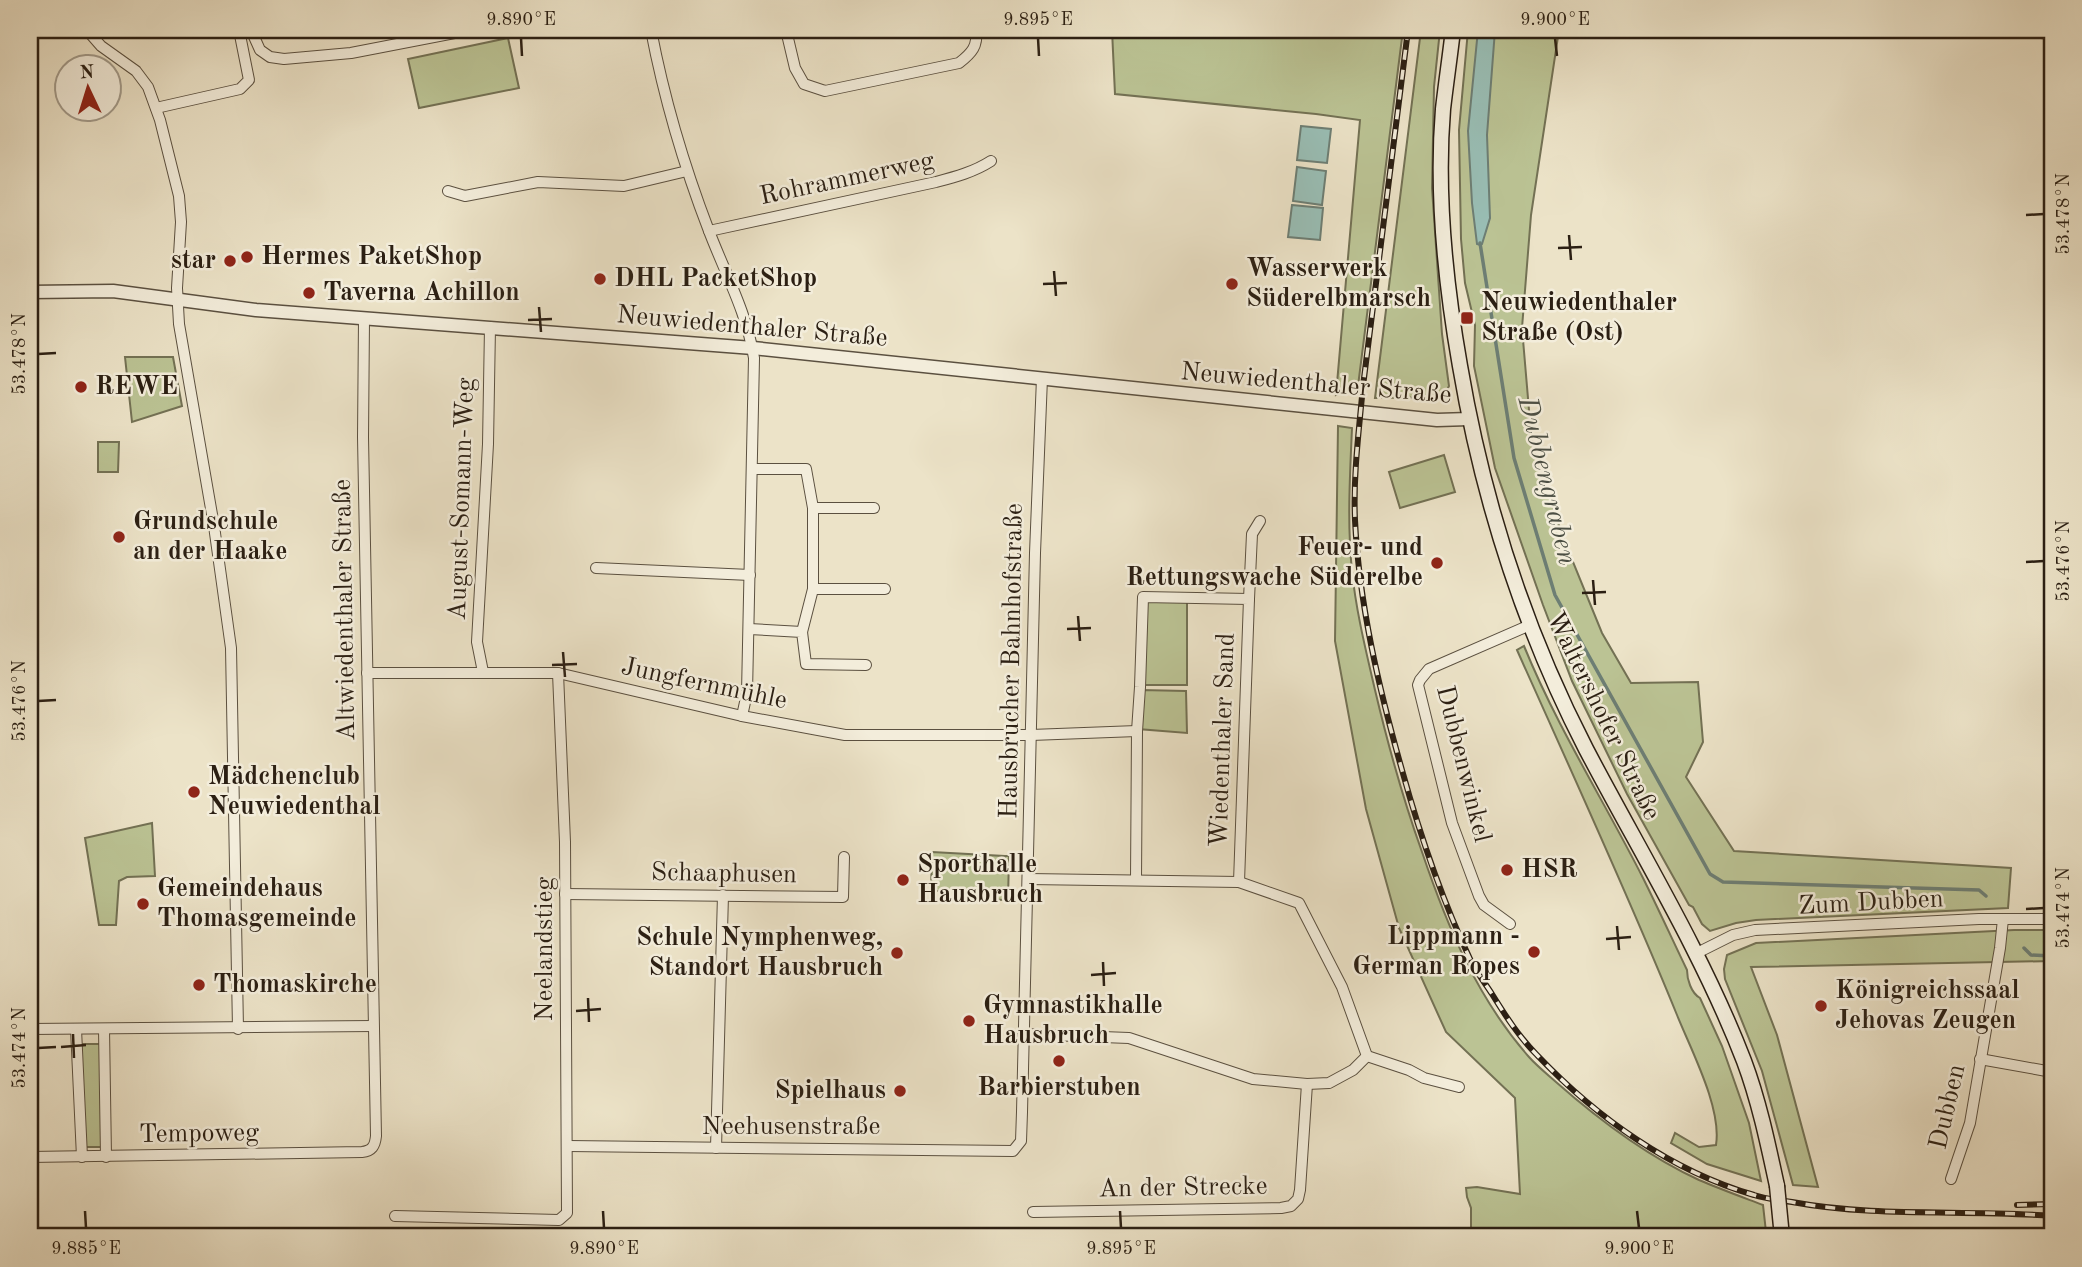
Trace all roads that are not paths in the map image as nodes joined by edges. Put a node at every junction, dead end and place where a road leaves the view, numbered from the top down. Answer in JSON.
{"nodes":[{"id":1,"x":239,"y":30,"type":"edge"},
{"id":2,"x":251,"y":30,"type":"edge"},
{"id":3,"x":470,"y":30,"type":"edge"},
{"id":4,"x":651,"y":30,"type":"edge"},
{"id":5,"x":786,"y":30,"type":"edge"},
{"id":6,"x":976,"y":30,"type":"edge"},
{"id":7,"x":1453,"y":30,"type":"edge"},
{"id":8,"x":2006,"y":30,"type":"edge"},
{"id":9,"x":90,"y":31,"type":"edge"},
{"id":10,"x":2052,"y":34,"type":"edge"},
{"id":11,"x":156,"y":108,"type":"junction"},
{"id":12,"x":990,"y":161,"type":"dead end"},
{"id":13,"x":687,"y":170,"type":"junction"},
{"id":14,"x":448,"y":191,"type":"dead end"},
{"id":15,"x":709,"y":231,"type":"junction"},
{"id":16,"x":30,"y":292,"type":"edge"},
{"id":17,"x":177,"y":299,"type":"junction"},
{"id":18,"x":363,"y":318,"type":"junction"},
{"id":19,"x":490,"y":327,"type":"junction"},
{"id":20,"x":753,"y":348,"type":"junction"},
{"id":21,"x":1042,"y":379,"type":"junction"},
{"id":22,"x":1469,"y":419,"type":"junction"},
{"id":23,"x":752,"y":469,"type":"junction"},
{"id":24,"x":813,"y":508,"type":"junction"},
{"id":25,"x":874,"y":508,"type":"dead end"},
{"id":26,"x":1260,"y":521,"type":"dead end"},
{"id":27,"x":596,"y":568,"type":"dead end"},
{"id":28,"x":750,"y":575,"type":"junction"},
{"id":29,"x":813,"y":589,"type":"junction"},
{"id":30,"x":886,"y":589,"type":"dead end"},
{"id":31,"x":1249,"y":599,"type":"junction"},
{"id":32,"x":1530,"y":625,"type":"junction"},
{"id":33,"x":749,"y":629,"type":"junction"},
{"id":34,"x":802,"y":632,"type":"junction"},
{"id":35,"x":866,"y":665,"type":"dead end"},
{"id":36,"x":483,"y":672,"type":"junction"},
{"id":37,"x":367,"y":673,"type":"junction"},
{"id":38,"x":558,"y":673,"type":"junction"},
{"id":39,"x":742,"y":716,"type":"junction"},
{"id":40,"x":1137,"y":731,"type":"junction"},
{"id":41,"x":1031,"y":735,"type":"junction"},
{"id":42,"x":844,"y":857,"type":"dead end"},
{"id":43,"x":1028,"y":879,"type":"junction"},
{"id":44,"x":1136,"y":880,"type":"junction"},
{"id":45,"x":1239,"y":882,"type":"junction"},
{"id":46,"x":565,"y":894,"type":"junction"},
{"id":47,"x":723,"y":895,"type":"junction"},
{"id":48,"x":2003,"y":919,"type":"junction"},
{"id":49,"x":2052,"y":919,"type":"edge"},
{"id":50,"x":1510,"y":925,"type":"dead end"},
{"id":51,"x":1697,"y":953,"type":"junction"},
{"id":52,"x":373,"y":1026,"type":"junction"},
{"id":53,"x":30,"y":1029,"type":"edge"},
{"id":54,"x":76,"y":1029,"type":"junction"},
{"id":55,"x":104,"y":1029,"type":"junction"},
{"id":56,"x":238,"y":1029,"type":"junction"},
{"id":57,"x":1023,"y":1034,"type":"junction"},
{"id":58,"x":1367,"y":1056,"type":"junction"},
{"id":59,"x":1980,"y":1059,"type":"junction"},
{"id":60,"x":2052,"y":1072,"type":"edge"},
{"id":61,"x":1307,"y":1083,"type":"junction"},
{"id":62,"x":1459,"y":1087,"type":"dead end"},
{"id":63,"x":568,"y":1146,"type":"junction"},
{"id":64,"x":716,"y":1147,"type":"junction"},
{"id":65,"x":370,"y":1150,"type":"joint"},
{"id":66,"x":1013,"y":1151,"type":"joint"},
{"id":67,"x":30,"y":1157,"type":"edge"},
{"id":68,"x":82,"y":1157,"type":"junction"},
{"id":69,"x":106,"y":1157,"type":"junction"},
{"id":70,"x":1951,"y":1179,"type":"dead end"},
{"id":71,"x":1033,"y":1212,"type":"dead end"},
{"id":72,"x":395,"y":1216,"type":"dead end"},
{"id":73,"x":1782,"y":1237,"type":"edge"}],
"edges":[{"from":1,"to":11,"type":"street"},
{"from":2,"to":3,"type":"street"},
{"from":4,"to":13,"type":"street"},
{"from":5,"to":6,"type":"street"},
{"from":7,"to":22,"type":"main road","name":"Waltershofer Straße"},
{"from":8,"to":10,"type":"street"},
{"from":9,"to":11,"type":"street"},
{"from":11,"to":17,"type":"street"},
{"from":12,"to":15,"type":"street","name":"Rohrammerweg"},
{"from":13,"to":14,"type":"street"},
{"from":13,"to":15,"type":"street"},
{"from":15,"to":20,"type":"street"},
{"from":16,"to":17,"type":"street","name":"Neuwiedenthaler Straße"},
{"from":17,"to":18,"type":"street","name":"Neuwiedenthaler Straße"},
{"from":17,"to":56,"type":"street"},
{"from":18,"to":19,"type":"street","name":"Neuwiedenthaler Straße"},
{"from":18,"to":37,"type":"street","name":"Altwiedenthaler Straße"},
{"from":19,"to":20,"type":"street","name":"Neuwiedenthaler Straße"},
{"from":19,"to":36,"type":"street","name":"August-Somann-Weg"},
{"from":20,"to":21,"type":"street","name":"Neuwiedenthaler Straße"},
{"from":20,"to":23,"type":"street"},
{"from":21,"to":22,"type":"street","name":"Neuwiedenthaler Straße"},
{"from":21,"to":41,"type":"street","name":"Hausbrucher Bahnhofstraße"},
{"from":22,"to":32,"type":"main road","name":"Waltershofer Straße"},
{"from":23,"to":24,"type":"street"},
{"from":23,"to":28,"type":"street"},
{"from":24,"to":25,"type":"street"},
{"from":24,"to":29,"type":"street"},
{"from":26,"to":31,"type":"street","name":"Wiedenthaler Sand"},
{"from":27,"to":28,"type":"street"},
{"from":28,"to":33,"type":"street"},
{"from":29,"to":30,"type":"street"},
{"from":29,"to":34,"type":"street"},
{"from":31,"to":40,"type":"street","name":"Wiedenthaler Sand"},
{"from":31,"to":45,"type":"street","name":"Wiedenthaler Sand"},
{"from":32,"to":50,"type":"street","name":"Dubbenwinkel"},
{"from":32,"to":51,"type":"main road","name":"Waltershofer Straße"},
{"from":33,"to":34,"type":"street"},
{"from":33,"to":39,"type":"street"},
{"from":34,"to":35,"type":"street"},
{"from":36,"to":37,"type":"street","name":"Jungfernmühle"},
{"from":36,"to":38,"type":"street","name":"Jungfernmühle"},
{"from":37,"to":52,"type":"street","name":"Altwiedenthaler Straße"},
{"from":38,"to":39,"type":"street","name":"Jungfernmühle"},
{"from":38,"to":46,"type":"street","name":"Neelandstieg"},
{"from":39,"to":41,"type":"street","name":"Jungfernmühle"},
{"from":40,"to":41,"type":"street"},
{"from":40,"to":44,"type":"street","name":"Wiedenthaler Sand"},
{"from":41,"to":43,"type":"street","name":"Hausbrucher Bahnhofstraße"},
{"from":42,"to":47,"type":"street","name":"Schaaphusen"},
{"from":43,"to":44,"type":"street"},
{"from":43,"to":57,"type":"street","name":"Hausbrucher Bahnhofstraße"},
{"from":44,"to":45,"type":"street"},
{"from":45,"to":58,"type":"street"},
{"from":46,"to":47,"type":"street","name":"Schaaphusen"},
{"from":46,"to":63,"type":"street","name":"Neelandstieg"},
{"from":47,"to":64,"type":"street"},
{"from":48,"to":49,"type":"street","name":"Zum Dubben"},
{"from":48,"to":51,"type":"street","name":"Zum Dubben"},
{"from":48,"to":59,"type":"street","name":"Dubben"},
{"from":51,"to":73,"type":"main road","name":"Waltershofer Straße","bridge":true},
{"from":52,"to":56,"type":"street"},
{"from":52,"to":65,"type":"street","name":"Altwiedenthaler Straße"},
{"from":53,"to":54,"type":"street"},
{"from":54,"to":55,"type":"street"},
{"from":54,"to":68,"type":"street"},
{"from":55,"to":56,"type":"street"},
{"from":55,"to":69,"type":"street"},
{"from":57,"to":61,"type":"street"},
{"from":57,"to":66,"type":"street","name":"Hausbrucher Bahnhofstraße"},
{"from":58,"to":61,"type":"street"},
{"from":58,"to":62,"type":"street"},
{"from":59,"to":60,"type":"street"},
{"from":59,"to":70,"type":"street","name":"Dubben"},
{"from":61,"to":71,"type":"street","name":"An der Strecke"},
{"from":63,"to":64,"type":"street","name":"Neehusenstraße"},
{"from":63,"to":72,"type":"street","name":"Neelandstieg"},
{"from":64,"to":66,"type":"street","name":"Neehusenstraße"},
{"from":65,"to":69,"type":"street","name":"Tempoweg"},
{"from":67,"to":68,"type":"street","name":"Tempoweg"},
{"from":68,"to":69,"type":"street","name":"Tempoweg"}]}
